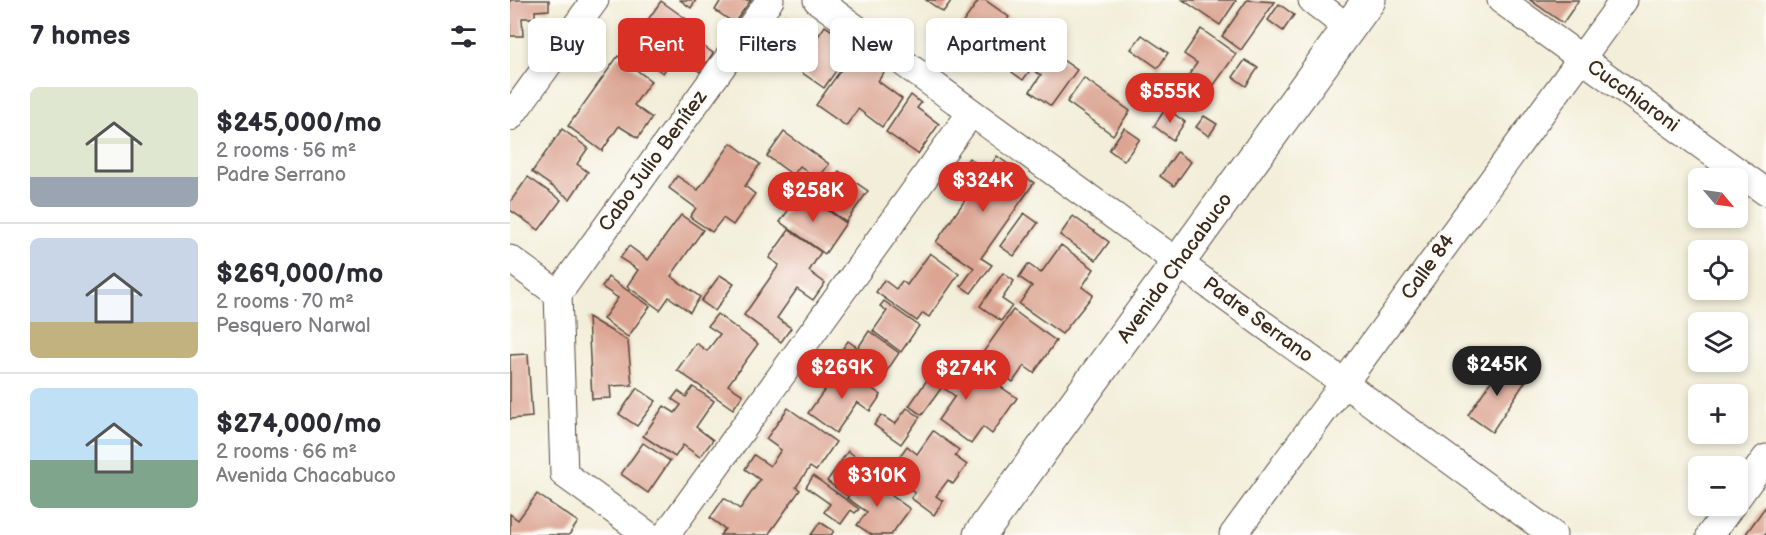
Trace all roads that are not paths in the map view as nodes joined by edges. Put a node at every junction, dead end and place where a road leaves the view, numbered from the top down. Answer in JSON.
{"nodes":[{"id":1,"x":595,"y":0,"type":"edge"},
{"id":2,"x":770,"y":0,"type":"edge"},
{"id":3,"x":817,"y":0,"type":"edge"},
{"id":4,"x":1312,"y":0,"type":"edge"},
{"id":5,"x":1369,"y":0,"type":"edge"},
{"id":6,"x":1501,"y":0,"type":"edge"},
{"id":7,"x":1624,"y":0,"type":"edge"},
{"id":8,"x":850,"y":9,"type":"edge"},
{"id":9,"x":1348,"y":28,"type":"junction"},
{"id":10,"x":1581,"y":58,"type":"junction"},
{"id":11,"x":971,"y":112,"type":"junction"},
{"id":12,"x":510,"y":117,"type":"edge"},
{"id":13,"x":1766,"y":192,"type":"edge"},
{"id":14,"x":510,"y":259,"type":"edge"},
{"id":15,"x":1180,"y":262,"type":"junction"},
{"id":16,"x":558,"y":294,"type":"junction"},
{"id":17,"x":1344,"y":382,"type":"junction"},
{"id":18,"x":1766,"y":458,"type":"edge"},
{"id":19,"x":1748,"y":483,"type":"edge"},
{"id":20,"x":1724,"y":516,"type":"edge"},
{"id":21,"x":648,"y":535,"type":"edge"},
{"id":22,"x":666,"y":535,"type":"edge"},
{"id":23,"x":980,"y":535,"type":"edge"},
{"id":24,"x":1233,"y":535,"type":"edge"},
{"id":25,"x":1554,"y":535,"type":"edge"},
{"id":26,"x":1710,"y":535,"type":"edge"}],
"edges":[{"from":1,"to":12,"type":"street"},
{"from":2,"to":16,"type":"street","name":"Cabo Julio Benítez"},
{"from":3,"to":8,"type":"street","name":"Padre Serrano"},
{"from":4,"to":9,"type":"street"},
{"from":5,"to":9,"type":"main road","name":"Avenida Chacabuco"},
{"from":6,"to":10,"type":"street","name":"Cucchiaroni"},
{"from":7,"to":10,"type":"street","name":"Calle 84"},
{"from":8,"to":11,"type":"street","name":"Padre Serrano"},
{"from":9,"to":15,"type":"main road","name":"Avenida Chacabuco"},
{"from":10,"to":13,"type":"street","name":"Cucchiaroni"},
{"from":10,"to":17,"type":"street","name":"Calle 84"},
{"from":11,"to":15,"type":"street","name":"Padre Serrano"},
{"from":11,"to":22,"type":"street"},
{"from":14,"to":16,"type":"street"},
{"from":15,"to":17,"type":"street","name":"Padre Serrano"},
{"from":15,"to":23,"type":"main road","name":"Avenida Chacabuco"},
{"from":16,"to":21,"type":"street"},
{"from":17,"to":24,"type":"street","name":"Calle 84"},
{"from":17,"to":25,"type":"street","name":"Padre Serrano"},
{"from":18,"to":19,"type":"street"},
{"from":20,"to":26,"type":"street"}]}
